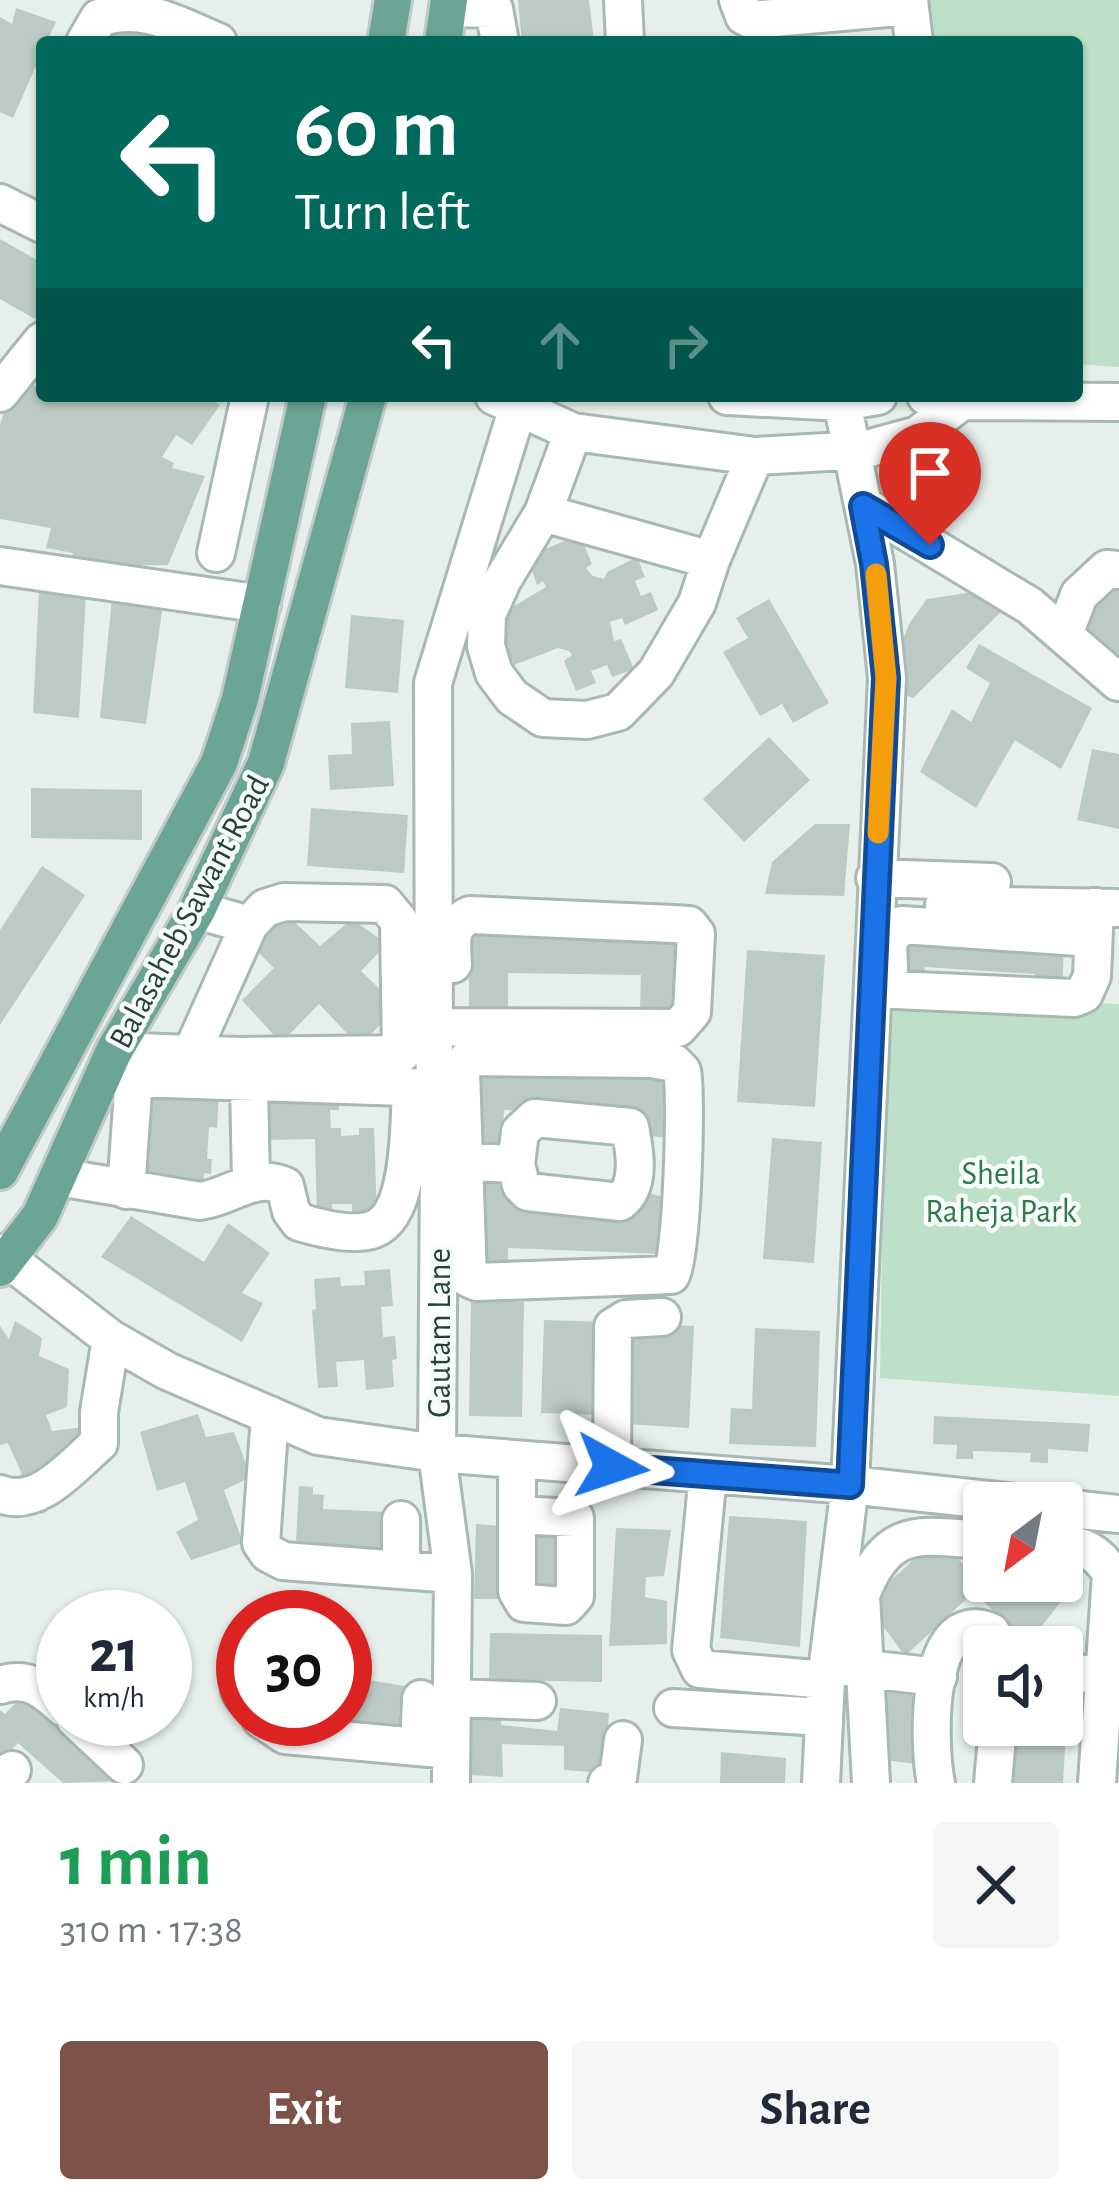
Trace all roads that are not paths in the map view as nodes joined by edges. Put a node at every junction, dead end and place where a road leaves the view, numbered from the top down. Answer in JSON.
{"nodes":[{"id":1,"x":393,"y":0,"type":"edge"},
{"id":2,"x":623,"y":0,"type":"edge"},
{"id":3,"x":739,"y":0,"type":"edge"},
{"id":4,"x":852,"y":5,"type":"edge"},
{"id":5,"x":911,"y":16,"type":"edge"},
{"id":6,"x":446,"y":17,"type":"edge"},
{"id":7,"x":496,"y":17,"type":"edge"},
{"id":8,"x":88,"y":36,"type":"edge"},
{"id":9,"x":203,"y":36,"type":"edge"},
{"id":10,"x":387,"y":36,"type":"edge"},
{"id":11,"x":625,"y":36,"type":"edge"},
{"id":12,"x":0,"y":203,"type":"edge"},
{"id":13,"x":36,"y":221,"type":"edge"},
{"id":14,"x":36,"y":348,"type":"edge"},
{"id":15,"x":0,"y":393,"type":"edge"},
{"id":16,"x":1083,"y":401,"type":"edge"},
{"id":17,"x":248,"y":402,"type":"edge"},
{"id":18,"x":307,"y":402,"type":"edge"},
{"id":19,"x":366,"y":402,"type":"edge"},
{"id":20,"x":506,"y":402,"type":"edge"},
{"id":21,"x":860,"y":402,"type":"edge"},
{"id":22,"x":947,"y":402,"type":"edge"},
{"id":23,"x":1119,"y":402,"type":"edge"},
{"id":24,"x":573,"y":432,"type":"junction"},
{"id":25,"x":852,"y":450,"type":"junction"},
{"id":26,"x":755,"y":457,"type":"junction"},
{"id":27,"x":863,"y":506,"type":"junction"},
{"id":28,"x":543,"y":513,"type":"junction"},
{"id":29,"x":216,"y":553,"type":"dead end"},
{"id":30,"x":711,"y":560,"type":"junction"},
{"id":31,"x":0,"y":566,"type":"edge"},
{"id":32,"x":1119,"y":570,"type":"edge"},
{"id":33,"x":262,"y":604,"type":"junction"},
{"id":34,"x":1067,"y":628,"type":"junction"},
{"id":35,"x":1119,"y":670,"type":"edge"},
{"id":36,"x":1118,"y":682,"type":"edge"},
{"id":37,"x":875,"y":891,"type":"junction"},
{"id":38,"x":197,"y":910,"type":"junction"},
{"id":39,"x":1107,"y":910,"type":"edge"},
{"id":40,"x":249,"y":925,"type":"junction"},
{"id":41,"x":881,"y":989,"type":"junction"},
{"id":42,"x":191,"y":1054,"type":"junction"},
{"id":43,"x":429,"y":1056,"type":"junction"},
{"id":44,"x":117,"y":1069,"type":"junction"},
{"id":45,"x":249,"y":1084,"type":"junction"},
{"id":46,"x":451,"y":1162,"type":"junction"},
{"id":47,"x":516,"y":1164,"type":"junction"},
{"id":48,"x":634,"y":1170,"type":"junction"},
{"id":49,"x":0,"y":1171,"type":"edge"},
{"id":50,"x":680,"y":1174,"type":"junction"},
{"id":51,"x":59,"y":1177,"type":"junction"},
{"id":52,"x":251,"y":1181,"type":"junction"},
{"id":53,"x":126,"y":1190,"type":"junction"},
{"id":54,"x":3,"y":1261,"type":"edge"},
{"id":55,"x":662,"y":1317,"type":"dead end"},
{"id":56,"x":111,"y":1339,"type":"junction"},
{"id":57,"x":270,"y":1414,"type":"junction"},
{"id":58,"x":437,"y":1453,"type":"junction"},
{"id":59,"x":517,"y":1460,"type":"junction"},
{"id":60,"x":612,"y":1467,"type":"junction"},
{"id":61,"x":708,"y":1474,"type":"junction"},
{"id":62,"x":850,"y":1485,"type":"junction"},
{"id":63,"x":0,"y":1494,"type":"edge"},
{"id":64,"x":963,"y":1497,"type":"edge"},
{"id":65,"x":1083,"y":1510,"type":"edge"},
{"id":66,"x":1119,"y":1514,"type":"edge"},
{"id":67,"x":518,"y":1515,"type":"dead end"},
{"id":68,"x":401,"y":1520,"type":"dead end"},
{"id":69,"x":963,"y":1538,"type":"edge"},
{"id":70,"x":1083,"y":1547,"type":"edge"},
{"id":71,"x":401,"y":1570,"type":"junction"},
{"id":72,"x":453,"y":1574,"type":"junction"},
{"id":73,"x":963,"y":1632,"type":"edge"},
{"id":74,"x":839,"y":1671,"type":"junction"},
{"id":75,"x":1083,"y":1674,"type":"edge"},
{"id":76,"x":1113,"y":1675,"type":"edge"},
{"id":77,"x":938,"y":1677,"type":"junction"},
{"id":78,"x":0,"y":1685,"type":"edge"},
{"id":79,"x":36,"y":1685,"type":"edge"},
{"id":80,"x":437,"y":1699,"type":"junction"},
{"id":81,"x":537,"y":1701,"type":"dead end"},
{"id":82,"x":674,"y":1708,"type":"dead end"},
{"id":83,"x":823,"y":1717,"type":"junction"},
{"id":84,"x":623,"y":1740,"type":"dead end"},
{"id":85,"x":104,"y":1746,"type":"edge"},
{"id":86,"x":338,"y":1746,"type":"edge"},
{"id":87,"x":996,"y":1746,"type":"edge"},
{"id":88,"x":124,"y":1765,"type":"dead end"},
{"id":89,"x":443,"y":1766,"type":"edge"},
{"id":90,"x":935,"y":1780,"type":"edge"},
{"id":91,"x":607,"y":1783,"type":"edge"},
{"id":92,"x":821,"y":1783,"type":"edge"},
{"id":93,"x":872,"y":1783,"type":"edge"},
{"id":94,"x":881,"y":1783,"type":"edge"},
{"id":95,"x":993,"y":1783,"type":"edge"},
{"id":96,"x":1097,"y":1783,"type":"edge"}],
"edges":[{"from":1,"to":10,"type":"main road"},
{"from":2,"to":11,"type":"street"},
{"from":3,"to":4,"type":"street"},
{"from":4,"to":5,"type":"street"},
{"from":6,"to":7,"type":"street"},
{"from":8,"to":9,"type":"street"},
{"from":12,"to":13,"type":"street"},
{"from":14,"to":15,"type":"street"},
{"from":16,"to":23,"type":"street"},
{"from":17,"to":29,"type":"street"},
{"from":18,"to":33,"type":"main road","name":"Balasaheb Sawant Road"},
{"from":19,"to":38,"type":"main road","name":"Balasaheb Sawant Road"},
{"from":20,"to":24,"type":"street"},
{"from":20,"to":43,"type":"street","name":"Gautam Lane"},
{"from":21,"to":25,"type":"street"},
{"from":22,"to":25,"type":"street"},
{"from":24,"to":26,"type":"street"},
{"from":24,"to":28,"type":"street"},
{"from":25,"to":26,"type":"street"},
{"from":25,"to":27,"type":"street"},
{"from":26,"to":30,"type":"street"},
{"from":27,"to":34,"type":"street"},
{"from":27,"to":37,"type":"street"},
{"from":28,"to":30,"type":"street"},
{"from":28,"to":30,"type":"street"},
{"from":31,"to":33,"type":"street"},
{"from":32,"to":34,"type":"street"},
{"from":33,"to":49,"type":"main road","name":"Balasaheb Sawant Road"},
{"from":34,"to":35,"type":"street"},
{"from":34,"to":36,"type":"street"},
{"from":37,"to":39,"type":"street"},
{"from":37,"to":41,"type":"street"},
{"from":38,"to":40,"type":"street"},
{"from":38,"to":44,"type":"main road","name":"Balasaheb Sawant Road"},
{"from":39,"to":41,"type":"street"},
{"from":39,"to":41,"type":"street"},
{"from":40,"to":42,"type":"street"},
{"from":40,"to":43,"type":"street"},
{"from":41,"to":62,"type":"street"},
{"from":42,"to":43,"type":"street"},
{"from":42,"to":44,"type":"street"},
{"from":43,"to":43,"type":"street"},
{"from":43,"to":45,"type":"street"},
{"from":43,"to":46,"type":"street","name":"Gautam Lane"},
{"from":43,"to":52,"type":"street"},
{"from":44,"to":45,"type":"street"},
{"from":44,"to":51,"type":"main road","name":"Balasaheb Sawant Road"},
{"from":44,"to":53,"type":"street"},
{"from":45,"to":52,"type":"street"},
{"from":46,"to":47,"type":"street"},
{"from":46,"to":50,"type":"street"},
{"from":46,"to":50,"type":"street"},
{"from":46,"to":58,"type":"street","name":"Gautam Lane"},
{"from":47,"to":48,"type":"street"},
{"from":47,"to":48,"type":"street"},
{"from":48,"to":50,"type":"street"},
{"from":51,"to":53,"type":"street"},
{"from":51,"to":54,"type":"main road","name":"Balasaheb Sawant Road"},
{"from":52,"to":53,"type":"street"},
{"from":54,"to":56,"type":"street"},
{"from":55,"to":60,"type":"street"},
{"from":56,"to":57,"type":"street"},
{"from":56,"to":63,"type":"street"},
{"from":57,"to":58,"type":"street"},
{"from":57,"to":71,"type":"street"},
{"from":58,"to":59,"type":"street"},
{"from":58,"to":72,"type":"street","name":"Gautam Lane"},
{"from":59,"to":60,"type":"street"},
{"from":59,"to":67,"type":"street"},
{"from":60,"to":61,"type":"street"},
{"from":61,"to":62,"type":"street"},
{"from":61,"to":74,"type":"street"},
{"from":62,"to":64,"type":"street"},
{"from":62,"to":74,"type":"street"},
{"from":65,"to":66,"type":"street"},
{"from":68,"to":71,"type":"street"},
{"from":69,"to":74,"type":"street"},
{"from":70,"to":76,"type":"street"},
{"from":71,"to":72,"type":"street"},
{"from":72,"to":80,"type":"street","name":"Gautam Lane"},
{"from":73,"to":77,"type":"street"},
{"from":74,"to":77,"type":"street"},
{"from":74,"to":83,"type":"street"},
{"from":74,"to":93,"type":"street"},
{"from":75,"to":76,"type":"street"},
{"from":76,"to":96,"type":"street"},
{"from":77,"to":90,"type":"street"},
{"from":78,"to":79,"type":"street"},
{"from":80,"to":81,"type":"street"},
{"from":80,"to":89,"type":"street","name":"Gautam Lane"},
{"from":82,"to":83,"type":"street"},
{"from":83,"to":92,"type":"street"},
{"from":84,"to":91,"type":"street"},
{"from":85,"to":88,"type":"street"},
{"from":86,"to":89,"type":"street"},
{"from":87,"to":95,"type":"street"},
{"from":90,"to":94,"type":"street"}]}
